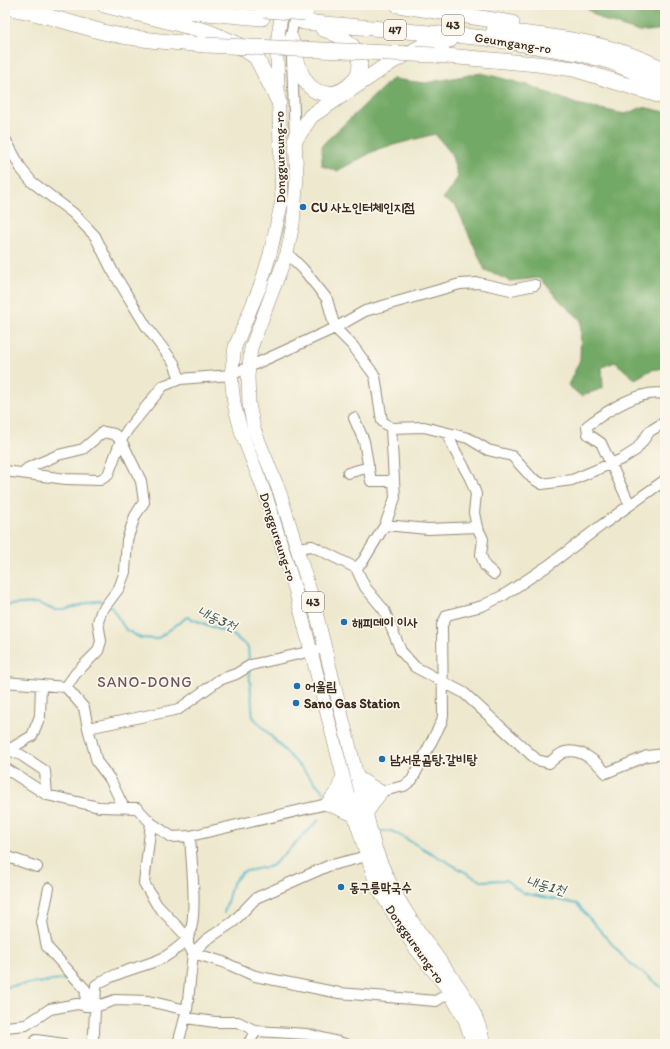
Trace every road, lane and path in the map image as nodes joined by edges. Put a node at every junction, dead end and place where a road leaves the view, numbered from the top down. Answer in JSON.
{"nodes":[{"id":1,"x":104,"y":5,"type":"edge"},
{"id":2,"x":117,"y":5,"type":"edge"},
{"id":3,"x":206,"y":5,"type":"edge"},
{"id":4,"x":398,"y":5,"type":"edge"},
{"id":5,"x":5,"y":7,"type":"edge"},
{"id":6,"x":274,"y":9,"type":"edge"},
{"id":7,"x":302,"y":13,"type":"edge"},
{"id":8,"x":486,"y":38,"type":"junction"},
{"id":9,"x":291,"y":39,"type":"junction"},
{"id":10,"x":600,"y":44,"type":"junction"},
{"id":11,"x":665,"y":70,"type":"edge"},
{"id":12,"x":665,"y":85,"type":"edge"},
{"id":13,"x":665,"y":97,"type":"edge"},
{"id":14,"x":279,"y":102,"type":"junction"},
{"id":15,"x":5,"y":139,"type":"edge"},
{"id":16,"x":295,"y":140,"type":"junction"},
{"id":17,"x":287,"y":253,"type":"junction"},
{"id":18,"x":535,"y":285,"type":"dead end"},
{"id":19,"x":335,"y":328,"type":"junction"},
{"id":20,"x":248,"y":367,"type":"junction"},
{"id":21,"x":231,"y":375,"type":"junction"},
{"id":22,"x":180,"y":379,"type":"junction"},
{"id":23,"x":665,"y":394,"type":"edge"},
{"id":24,"x":354,"y":418,"type":"dead end"},
{"id":25,"x":665,"y":422,"type":"edge"},
{"id":26,"x":391,"y":428,"type":"junction"},
{"id":27,"x":448,"y":434,"type":"junction"},
{"id":28,"x":121,"y":440,"type":"junction"},
{"id":29,"x":611,"y":463,"type":"junction"},
{"id":30,"x":369,"y":467,"type":"junction"},
{"id":31,"x":5,"y":471,"type":"edge"},
{"id":32,"x":22,"y":473,"type":"junction"},
{"id":33,"x":348,"y":473,"type":"dead end"},
{"id":34,"x":665,"y":480,"type":"edge"},
{"id":35,"x":393,"y":481,"type":"junction"},
{"id":36,"x":630,"y":505,"type":"junction"},
{"id":37,"x":385,"y":525,"type":"junction"},
{"id":38,"x":477,"y":527,"type":"junction"},
{"id":39,"x":298,"y":548,"type":"junction"},
{"id":40,"x":356,"y":568,"type":"junction"},
{"id":41,"x":494,"y":574,"type":"dead end"},
{"id":42,"x":325,"y":648,"type":"junction"},
{"id":43,"x":312,"y":651,"type":"junction"},
{"id":44,"x":5,"y":682,"type":"edge"},
{"id":45,"x":442,"y":682,"type":"junction"},
{"id":46,"x":41,"y":685,"type":"junction"},
{"id":47,"x":66,"y":687,"type":"junction"},
{"id":48,"x":88,"y":728,"type":"junction"},
{"id":49,"x":7,"y":751,"type":"edge"},
{"id":50,"x":665,"y":754,"type":"edge"},
{"id":51,"x":5,"y":768,"type":"edge"},
{"id":52,"x":343,"y":776,"type":"junction"},
{"id":53,"x":357,"y":777,"type":"junction"},
{"id":54,"x":381,"y":792,"type":"junction"},
{"id":55,"x":47,"y":795,"type":"junction"},
{"id":56,"x":362,"y":796,"type":"junction"},
{"id":57,"x":349,"y":799,"type":"junction"},
{"id":58,"x":327,"y":804,"type":"junction"},
{"id":59,"x":123,"y":806,"type":"junction"},
{"id":60,"x":360,"y":815,"type":"junction"},
{"id":61,"x":152,"y":823,"type":"junction"},
{"id":62,"x":190,"y":836,"type":"junction"},
{"id":63,"x":5,"y":856,"type":"edge"},
{"id":64,"x":367,"y":856,"type":"junction"},
{"id":65,"x":38,"y":867,"type":"dead end"},
{"id":66,"x":49,"y":888,"type":"dead end"},
{"id":67,"x":188,"y":938,"type":"junction"},
{"id":68,"x":193,"y":953,"type":"junction"},
{"id":69,"x":455,"y":989,"type":"junction"},
{"id":70,"x":90,"y":1007,"type":"junction"},
{"id":71,"x":186,"y":1014,"type":"junction"},
{"id":72,"x":26,"y":1025,"type":"junction"},
{"id":73,"x":5,"y":1027,"type":"edge"},
{"id":74,"x":256,"y":1031,"type":"junction"},
{"id":75,"x":35,"y":1042,"type":"edge"},
{"id":76,"x":64,"y":1044,"type":"edge"},
{"id":77,"x":91,"y":1044,"type":"edge"},
{"id":78,"x":178,"y":1044,"type":"edge"},
{"id":79,"x":248,"y":1044,"type":"edge"},
{"id":80,"x":346,"y":1044,"type":"edge"},
{"id":81,"x":473,"y":1044,"type":"edge"},
{"id":82,"x":484,"y":1044,"type":"edge"}],
"edges":[{"from":1,"to":14,"type":"highway"},
{"from":2,"to":6,"type":"highway","name":"Geumgang-ro","number":"47"},
{"from":3,"to":6,"type":"highway","name":"Geumgang-ro","number":"47"},
{"from":4,"to":10,"type":"highway"},
{"from":5,"to":13,"type":"highway","bridge":true},
{"from":6,"to":7,"type":"highway","name":"Geumgang-ro","number":"47"},
{"from":6,"to":14,"type":"main road","name":"Donggureung-ro","number":"43"},
{"from":7,"to":8,"type":"highway","name":"Geumgang-ro","number":"47"},
{"from":7,"to":9,"type":"street","name":"Donggureung-ro"},
{"from":7,"to":9,"type":"highway"},
{"from":7,"to":10,"type":"highway","name":"Geumgang-ro","number":"43"},
{"from":8,"to":12,"type":"highway","name":"Geumgang-ro","number":"43"},
{"from":8,"to":16,"type":"highway","number":"43"},
{"from":9,"to":16,"type":"street","name":"Donggureung-ro"},
{"from":10,"to":11,"type":"highway","name":"Geumgang-ro","number":"43"},
{"from":14,"to":21,"type":"main road","name":"Donggureung-ro","number":"43"},
{"from":15,"to":22,"type":"street"},
{"from":16,"to":17,"type":"main road","name":"Donggureung-ro","number":"43"},
{"from":17,"to":19,"type":"street"},
{"from":17,"to":20,"type":"main road","name":"Donggureung-ro","number":"43"},
{"from":18,"to":19,"type":"street"},
{"from":19,"to":20,"type":"street"},
{"from":19,"to":26,"type":"street"},
{"from":20,"to":21,"type":"street"},
{"from":20,"to":39,"type":"main road","name":"Donggureung-ro","number":"43"},
{"from":21,"to":22,"type":"street"},
{"from":21,"to":43,"type":"main road","name":"Donggureung-ro","number":"43"},
{"from":22,"to":28,"type":"street"},
{"from":23,"to":29,"type":"street"},
{"from":24,"to":30,"type":"street"},
{"from":25,"to":29,"type":"street"},
{"from":26,"to":27,"type":"street"},
{"from":26,"to":35,"type":"street"},
{"from":27,"to":29,"type":"street"},
{"from":27,"to":38,"type":"street"},
{"from":28,"to":32,"type":"street"},
{"from":28,"to":32,"type":"street"},
{"from":28,"to":47,"type":"street"},
{"from":29,"to":36,"type":"street"},
{"from":30,"to":33,"type":"street"},
{"from":30,"to":35,"type":"street"},
{"from":31,"to":32,"type":"street"},
{"from":34,"to":36,"type":"street"},
{"from":35,"to":37,"type":"street"},
{"from":36,"to":45,"type":"street"},
{"from":37,"to":38,"type":"street"},
{"from":37,"to":40,"type":"street"},
{"from":38,"to":41,"type":"street"},
{"from":39,"to":40,"type":"street"},
{"from":39,"to":42,"type":"main road","name":"Donggureung-ro","number":"43"},
{"from":40,"to":45,"type":"street"},
{"from":42,"to":43,"type":"street"},
{"from":42,"to":53,"type":"main road","name":"Donggureung-ro","number":"43"},
{"from":43,"to":48,"type":"street"},
{"from":43,"to":52,"type":"main road","name":"Donggureung-ro","number":"43"},
{"from":44,"to":46,"type":"street"},
{"from":45,"to":50,"type":"street"},
{"from":45,"to":54,"type":"street"},
{"from":46,"to":47,"type":"street"},
{"from":46,"to":49,"type":"street"},
{"from":47,"to":48,"type":"street"},
{"from":48,"to":59,"type":"street"},
{"from":49,"to":55,"type":"street"},
{"from":51,"to":55,"type":"street"},
{"from":52,"to":57,"type":"main road","name":"Donggureung-ro","number":"43"},
{"from":52,"to":58,"type":"main road"},
{"from":53,"to":54,"type":"main road"},
{"from":53,"to":56,"type":"main road","name":"Donggureung-ro","number":"43"},
{"from":54,"to":56,"type":"street"},
{"from":54,"to":60,"type":"main road"},
{"from":55,"to":59,"type":"street"},
{"from":56,"to":57,"type":"street"},
{"from":56,"to":60,"type":"main road","name":"Donggureung-ro","number":"43"},
{"from":57,"to":58,"type":"street"},
{"from":57,"to":60,"type":"main road","name":"Donggureung-ro","number":"43"},
{"from":58,"to":60,"type":"main road"},
{"from":58,"to":62,"type":"street"},
{"from":59,"to":61,"type":"street"},
{"from":60,"to":64,"type":"main road","name":"Donggureung-ro","number":"43"},
{"from":60,"to":69,"type":"main road","name":"Donggureung-ro","number":"43"},
{"from":61,"to":62,"type":"street"},
{"from":61,"to":67,"type":"street"},
{"from":62,"to":67,"type":"street"},
{"from":63,"to":65,"type":"street"},
{"from":64,"to":68,"type":"street"},
{"from":64,"to":69,"type":"main road","name":"Donggureung-ro","number":"43"},
{"from":66,"to":70,"type":"street"},
{"from":67,"to":68,"type":"street"},
{"from":67,"to":70,"type":"street"},
{"from":68,"to":69,"type":"street"},
{"from":68,"to":71,"type":"street"},
{"from":69,"to":81,"type":"main road","name":"Donggureung-ro","number":"43"},
{"from":69,"to":82,"type":"main road","name":"Donggureung-ro","number":"43"},
{"from":70,"to":71,"type":"street"},
{"from":70,"to":72,"type":"street"},
{"from":70,"to":77,"type":"street"},
{"from":71,"to":74,"type":"street"},
{"from":71,"to":78,"type":"street"},
{"from":72,"to":73,"type":"street"},
{"from":72,"to":75,"type":"street"},
{"from":74,"to":79,"type":"street"},
{"from":74,"to":80,"type":"street"},
{"from":75,"to":76,"type":"street"}]}
